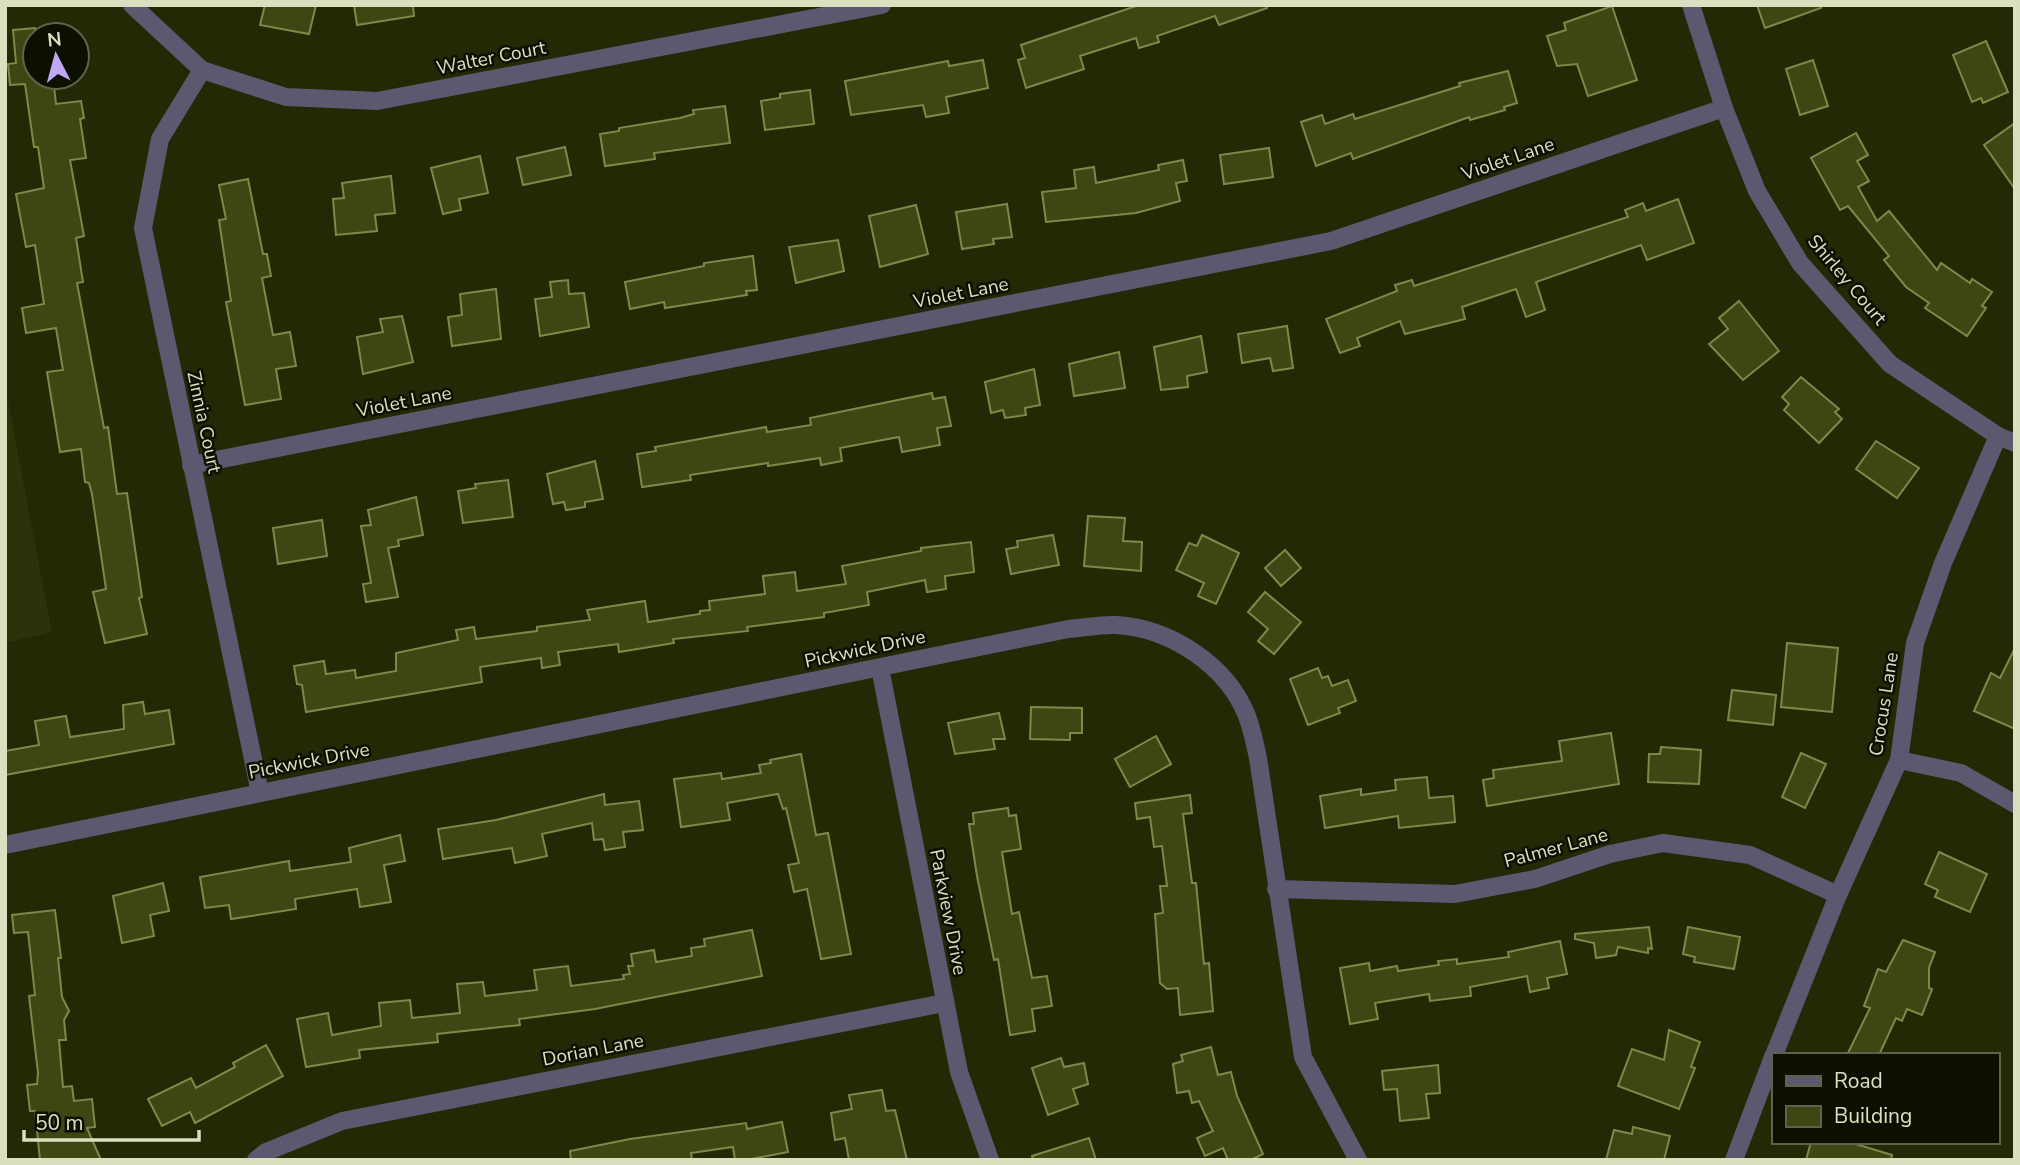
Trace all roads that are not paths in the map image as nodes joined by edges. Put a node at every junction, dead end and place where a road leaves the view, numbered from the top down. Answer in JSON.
{"nodes":[{"id":1,"x":132,"y":5,"type":"edge"},
{"id":2,"x":882,"y":5,"type":"edge"},
{"id":3,"x":1691,"y":5,"type":"edge"},
{"id":4,"x":202,"y":70,"type":"junction"},
{"id":5,"x":1724,"y":107,"type":"junction"},
{"id":6,"x":2006,"y":439,"type":"edge"},
{"id":7,"x":191,"y":465,"type":"junction"},
{"id":8,"x":880,"y":668,"type":"junction"},
{"id":9,"x":1899,"y":760,"type":"junction"},
{"id":10,"x":260,"y":793,"type":"junction"},
{"id":11,"x":2015,"y":804,"type":"edge"},
{"id":12,"x":5,"y":845,"type":"edge"},
{"id":13,"x":1276,"y":888,"type":"junction"},
{"id":14,"x":1838,"y":895,"type":"junction"},
{"id":15,"x":944,"y":1003,"type":"junction"},
{"id":16,"x":1775,"y":1053,"type":"edge"},
{"id":17,"x":1772,"y":1061,"type":"edge"},
{"id":18,"x":256,"y":1160,"type":"edge"},
{"id":19,"x":990,"y":1160,"type":"edge"},
{"id":20,"x":1358,"y":1160,"type":"edge"},
{"id":21,"x":1734,"y":1160,"type":"edge"}],
"edges":[{"from":1,"to":4,"type":"street","name":"Walter Court"},
{"from":2,"to":4,"type":"street","name":"Walter Court"},
{"from":3,"to":5,"type":"street","name":"Shirley Court"},
{"from":4,"to":7,"type":"street","name":"Zinnia Court"},
{"from":5,"to":6,"type":"street","name":"Shirley Court"},
{"from":5,"to":7,"type":"street","name":"Violet Lane"},
{"from":6,"to":9,"type":"street","name":"Crocus Lane"},
{"from":7,"to":10,"type":"street","name":"Zinnia Court"},
{"from":8,"to":10,"type":"street","name":"Pickwick Drive"},
{"from":8,"to":13,"type":"street","name":"Pickwick Drive"},
{"from":8,"to":15,"type":"street","name":"Parkview Drive"},
{"from":9,"to":11,"type":"street"},
{"from":9,"to":14,"type":"street","name":"Crocus Lane"},
{"from":10,"to":12,"type":"street","name":"Pickwick Drive"},
{"from":13,"to":14,"type":"street","name":"Palmer Lane"},
{"from":13,"to":20,"type":"street","name":"Pickwick Drive"},
{"from":14,"to":16,"type":"street","name":"Crocus Lane"},
{"from":15,"to":18,"type":"street","name":"Dorian Lane"},
{"from":15,"to":19,"type":"street","name":"Parkview Drive"},
{"from":17,"to":21,"type":"street","name":"Crocus Lane"}]}
